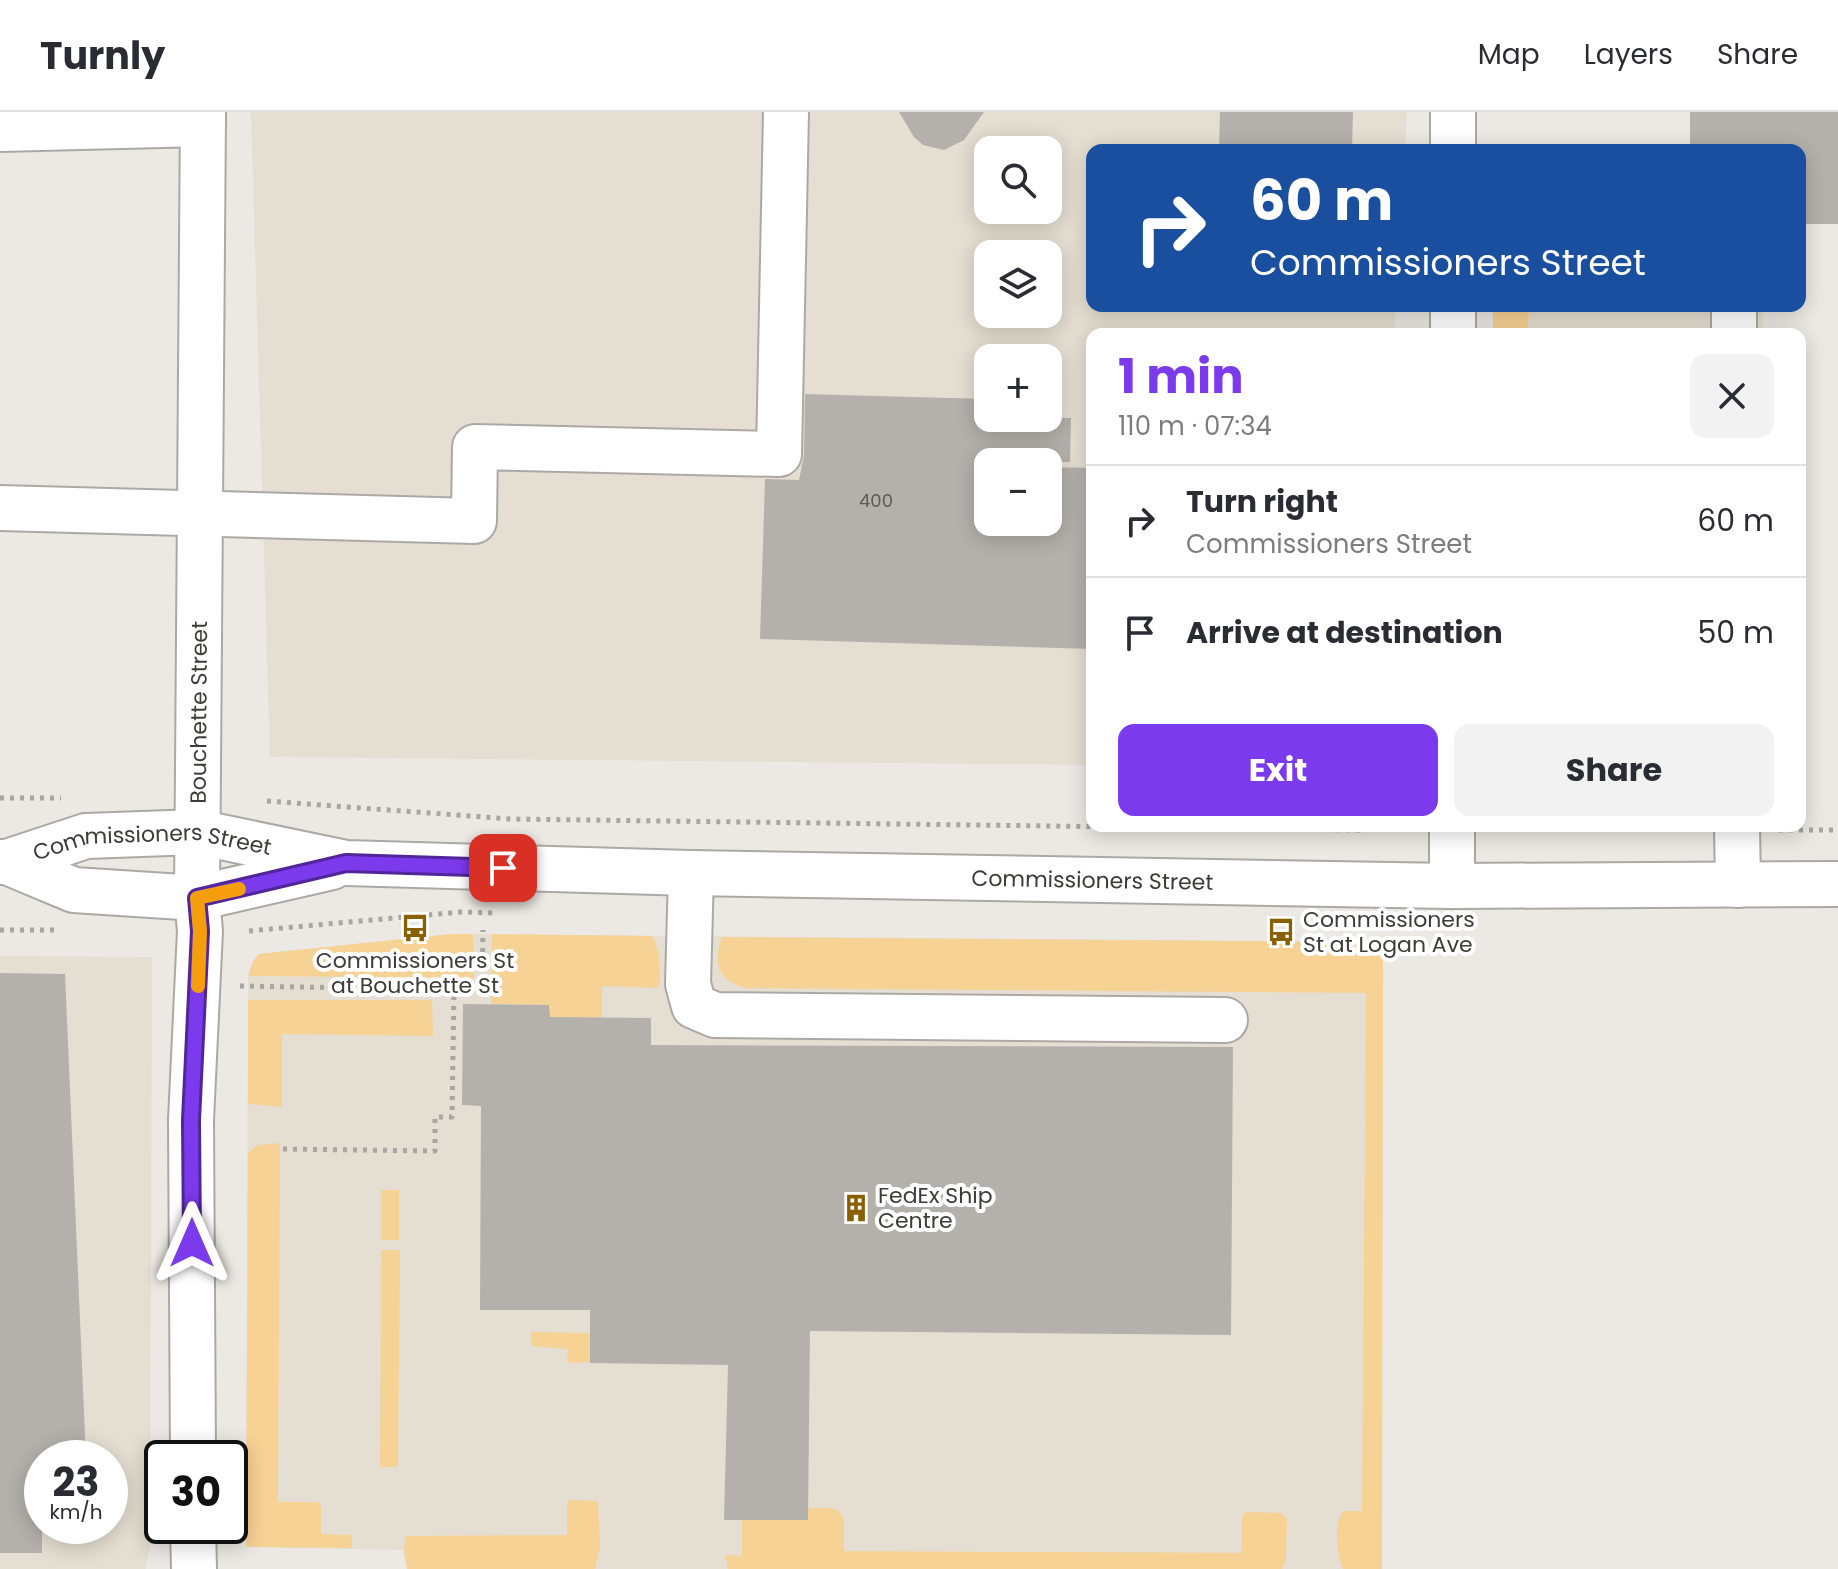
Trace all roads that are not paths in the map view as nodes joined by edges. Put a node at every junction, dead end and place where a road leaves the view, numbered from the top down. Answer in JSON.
{"nodes":[{"id":1,"x":786,"y":112,"type":"edge"},
{"id":2,"x":1453,"y":112,"type":"edge"},
{"id":3,"x":203,"y":118,"type":"edge"},
{"id":4,"x":66,"y":120,"type":"edge"},
{"id":5,"x":0,"y":129,"type":"edge"},
{"id":6,"x":1453,"y":144,"type":"edge"},
{"id":7,"x":0,"y":508,"type":"edge"},
{"id":8,"x":200,"y":514,"type":"junction"},
{"id":9,"x":198,"y":816,"type":"junction"},
{"id":10,"x":1452,"y":832,"type":"edge"},
{"id":11,"x":1737,"y":832,"type":"edge"},
{"id":12,"x":4,"y":862,"type":"edge"},
{"id":13,"x":346,"y":863,"type":"junction"},
{"id":14,"x":691,"y":873,"type":"junction"},
{"id":15,"x":1838,"y":884,"type":"edge"},
{"id":16,"x":1738,"y":885,"type":"junction"},
{"id":17,"x":1452,"y":886,"type":"junction"},
{"id":18,"x":197,"y":898,"type":"junction"},
{"id":19,"x":1225,"y":1020,"type":"dead end"},
{"id":20,"x":193,"y":1440,"type":"edge"},
{"id":21,"x":193,"y":1544,"type":"edge"},
{"id":22,"x":194,"y":1569,"type":"edge"}],
"edges":[{"from":1,"to":8,"type":"street"},
{"from":2,"to":6,"type":"street"},
{"from":3,"to":4,"type":"street"},
{"from":3,"to":8,"type":"street","name":"Bouchette Street"},
{"from":4,"to":5,"type":"street"},
{"from":7,"to":8,"type":"street"},
{"from":8,"to":9,"type":"street","name":"Bouchette Street"},
{"from":9,"to":12,"type":"street","name":"Commissioners Street"},
{"from":9,"to":13,"type":"street","name":"Commissioners Street"},
{"from":9,"to":18,"type":"street","name":"Bouchette Street"},
{"from":10,"to":17,"type":"street"},
{"from":11,"to":16,"type":"street"},
{"from":12,"to":18,"type":"street","name":"Commissioners Street"},
{"from":13,"to":14,"type":"street","name":"Commissioners Street"},
{"from":13,"to":18,"type":"street","name":"Commissioners Street"},
{"from":14,"to":17,"type":"street","name":"Commissioners Street"},
{"from":14,"to":19,"type":"street"},
{"from":15,"to":16,"type":"street","name":"Commissioners Street"},
{"from":16,"to":17,"type":"street","name":"Commissioners Street"},
{"from":18,"to":20,"type":"street","name":"Bouchette Street"},
{"from":21,"to":22,"type":"street"}]}
